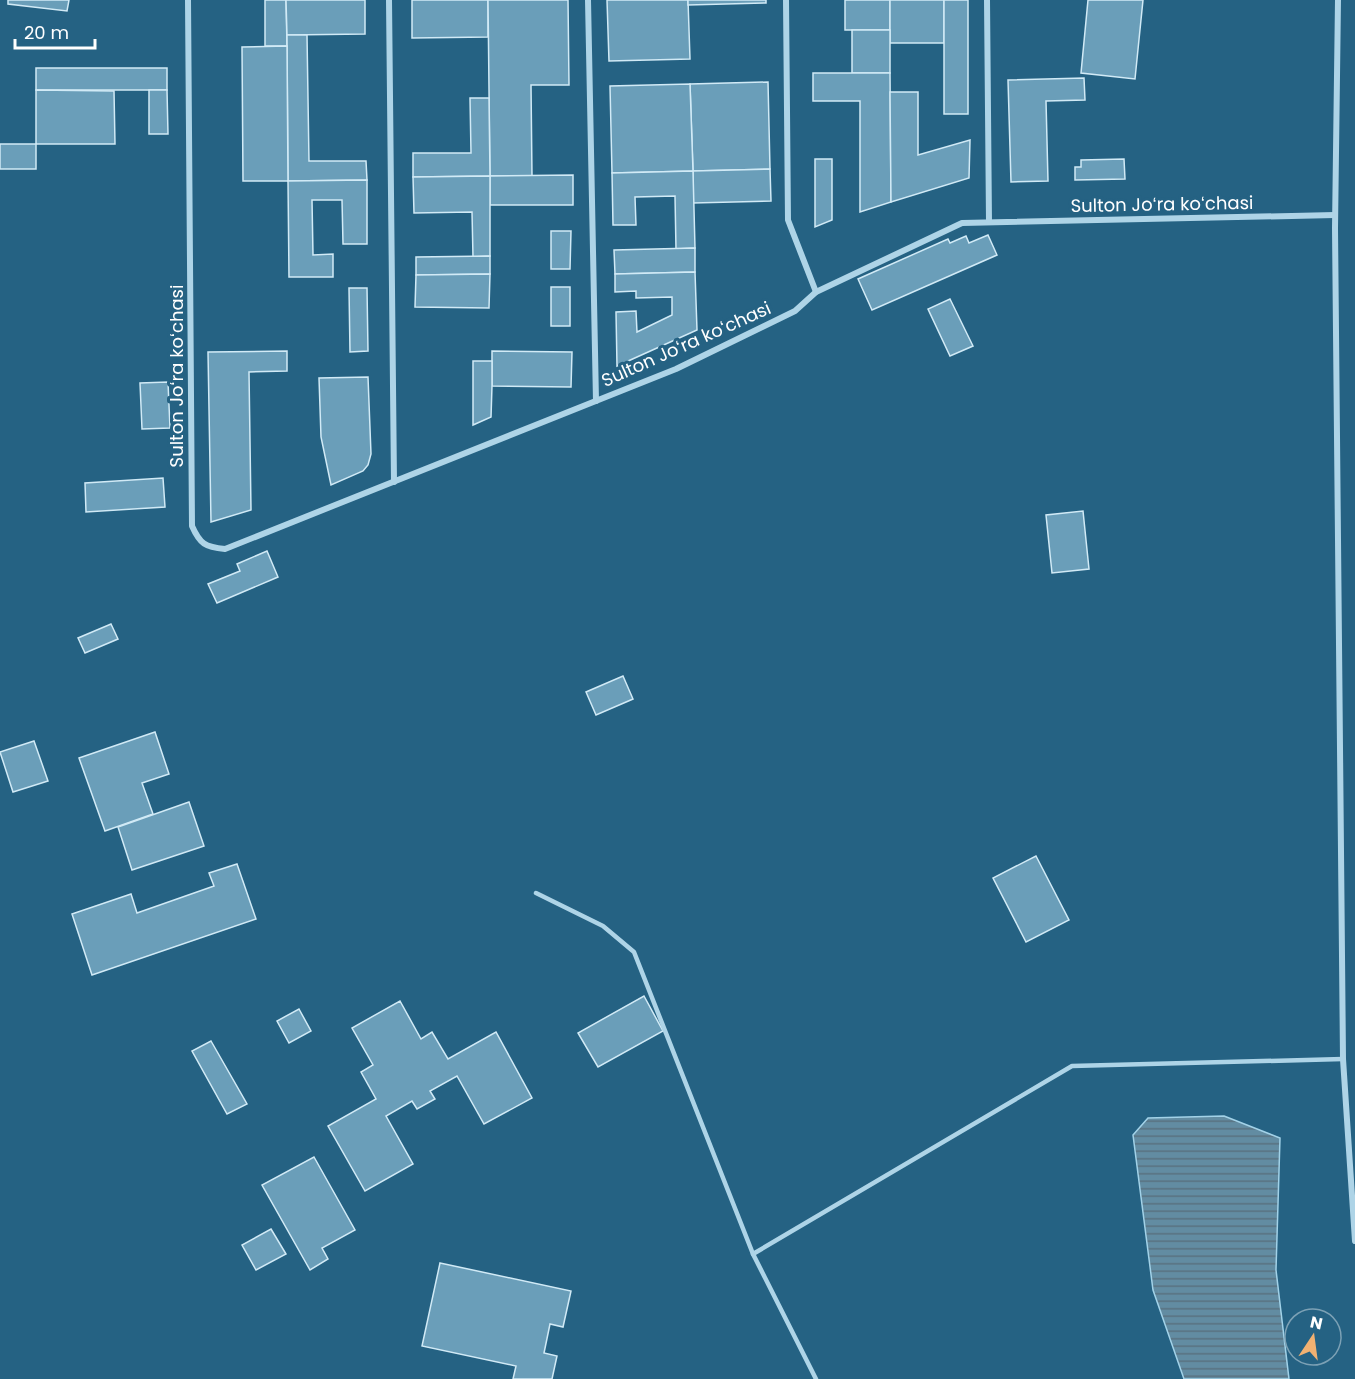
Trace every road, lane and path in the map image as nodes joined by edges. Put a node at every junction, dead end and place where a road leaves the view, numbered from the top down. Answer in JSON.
{"nodes":[{"id":1,"x":188,"y":0,"type":"edge"},
{"id":2,"x":389,"y":0,"type":"edge"},
{"id":3,"x":588,"y":0,"type":"edge"},
{"id":4,"x":786,"y":0,"type":"edge"},
{"id":5,"x":987,"y":0,"type":"edge"},
{"id":6,"x":1338,"y":0,"type":"edge"},
{"id":7,"x":1335,"y":215,"type":"junction"},
{"id":8,"x":989,"y":222,"type":"junction"},
{"id":9,"x":816,"y":291,"type":"junction"},
{"id":10,"x":596,"y":401,"type":"junction"},
{"id":11,"x":393,"y":482,"type":"junction"},
{"id":12,"x":536,"y":893,"type":"dead end"},
{"id":13,"x":1343,"y":1059,"type":"junction"},
{"id":14,"x":1355,"y":1241,"type":"edge"},
{"id":15,"x":753,"y":1254,"type":"junction"},
{"id":16,"x":816,"y":1379,"type":"edge"}],
"edges":[{"from":1,"to":11,"type":"street","name":"Sulton Joʻra koʻchasi"},
{"from":2,"to":11,"type":"street"},
{"from":3,"to":10,"type":"street","name":"Sulton Joʻra koʻchasi"},
{"from":4,"to":9,"type":"street"},
{"from":5,"to":8,"type":"street"},
{"from":6,"to":7,"type":"street"},
{"from":7,"to":8,"type":"street","name":"Sulton Joʻra koʻchasi"},
{"from":7,"to":13,"type":"street"},
{"from":8,"to":9,"type":"street","name":"Sulton Joʻra koʻchasi"},
{"from":9,"to":10,"type":"street","name":"Sulton Joʻra koʻchasi"},
{"from":10,"to":11,"type":"street","name":"Sulton Joʻra koʻchasi"},
{"from":12,"to":15,"type":"lane"},
{"from":13,"to":14,"type":"street"},
{"from":13,"to":15,"type":"lane"},
{"from":15,"to":16,"type":"lane"}]}
